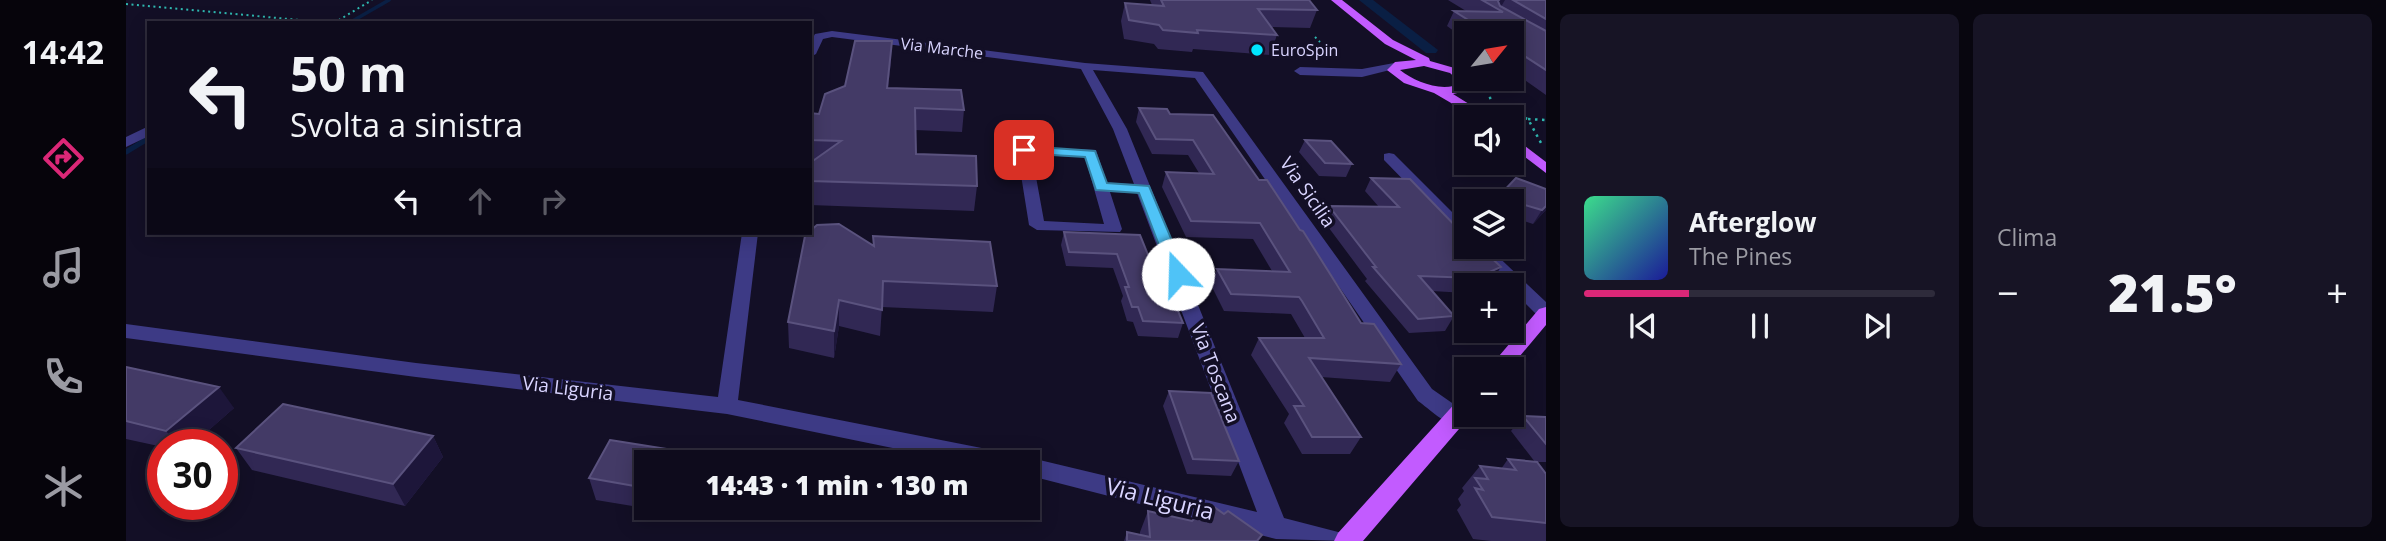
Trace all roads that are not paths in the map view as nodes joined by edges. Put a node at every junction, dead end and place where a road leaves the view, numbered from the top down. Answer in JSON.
{"nodes":[{"id":1,"x":1336,"y":0,"type":"edge"},
{"id":2,"x":1389,"y":42,"type":"junction"},
{"id":3,"x":812,"y":50,"type":"edge"},
{"id":4,"x":1434,"y":65,"type":"junction"},
{"id":5,"x":1085,"y":66,"type":"junction"},
{"id":6,"x":1394,"y":66,"type":"junction"},
{"id":7,"x":1300,"y":71,"type":"dead end"},
{"id":8,"x":1454,"y":75,"type":"edge"},
{"id":9,"x":1431,"y":87,"type":"junction"},
{"id":10,"x":1454,"y":89,"type":"edge"},
{"id":11,"x":1463,"y":105,"type":"edge"},
{"id":12,"x":147,"y":131,"type":"edge"},
{"id":13,"x":126,"y":143,"type":"edge"},
{"id":14,"x":1524,"y":148,"type":"edge"},
{"id":15,"x":1389,"y":157,"type":"dead end"},
{"id":16,"x":1543,"y":160,"type":"edge"},
{"id":17,"x":1101,"y":187,"type":"junction"},
{"id":18,"x":1144,"y":189,"type":"junction"},
{"id":19,"x":1454,"y":222,"type":"edge"},
{"id":20,"x":750,"y":235,"type":"edge"},
{"id":21,"x":1491,"y":259,"type":"edge"},
{"id":22,"x":1546,"y":313,"type":"edge"},
{"id":23,"x":126,"y":331,"type":"edge"},
{"id":24,"x":1508,"y":357,"type":"edge"},
{"id":25,"x":727,"y":406,"type":"junction"},
{"id":26,"x":1454,"y":409,"type":"edge"},
{"id":27,"x":1454,"y":421,"type":"edge"},
{"id":28,"x":947,"y":450,"type":"edge"},
{"id":29,"x":1040,"y":469,"type":"edge"},
{"id":30,"x":1276,"y":528,"type":"junction"},
{"id":31,"x":1333,"y":541,"type":"edge"},
{"id":32,"x":1347,"y":541,"type":"edge"}],
"edges":[{"from":1,"to":2,"type":"main road"},
{"from":2,"to":4,"type":"main road"},
{"from":2,"to":6,"type":"main road"},
{"from":3,"to":5,"type":"street","name":"Via Marche"},
{"from":4,"to":6,"type":"main road"},
{"from":4,"to":8,"type":"main road"},
{"from":5,"to":18,"type":"street","name":"Via Toscana"},
{"from":5,"to":26,"type":"street","name":"Via Sicilia"},
{"from":6,"to":7,"type":"street"},
{"from":6,"to":9,"type":"main road"},
{"from":9,"to":10,"type":"main road"},
{"from":9,"to":11,"type":"main road"},
{"from":12,"to":13,"type":"street"},
{"from":14,"to":16,"type":"main road"},
{"from":15,"to":19,"type":"street"},
{"from":17,"to":17,"type":"street"},
{"from":17,"to":18,"type":"street"},
{"from":18,"to":30,"type":"street","name":"Via Toscana"},
{"from":20,"to":25,"type":"street"},
{"from":21,"to":22,"type":"street"},
{"from":22,"to":24,"type":"main road"},
{"from":23,"to":25,"type":"street","name":"Via Liguria"},
{"from":25,"to":28,"type":"street","name":"Via Liguria"},
{"from":27,"to":32,"type":"main road"},
{"from":29,"to":30,"type":"street","name":"Via Liguria"},
{"from":30,"to":31,"type":"street","name":"Via Liguria"}]}
